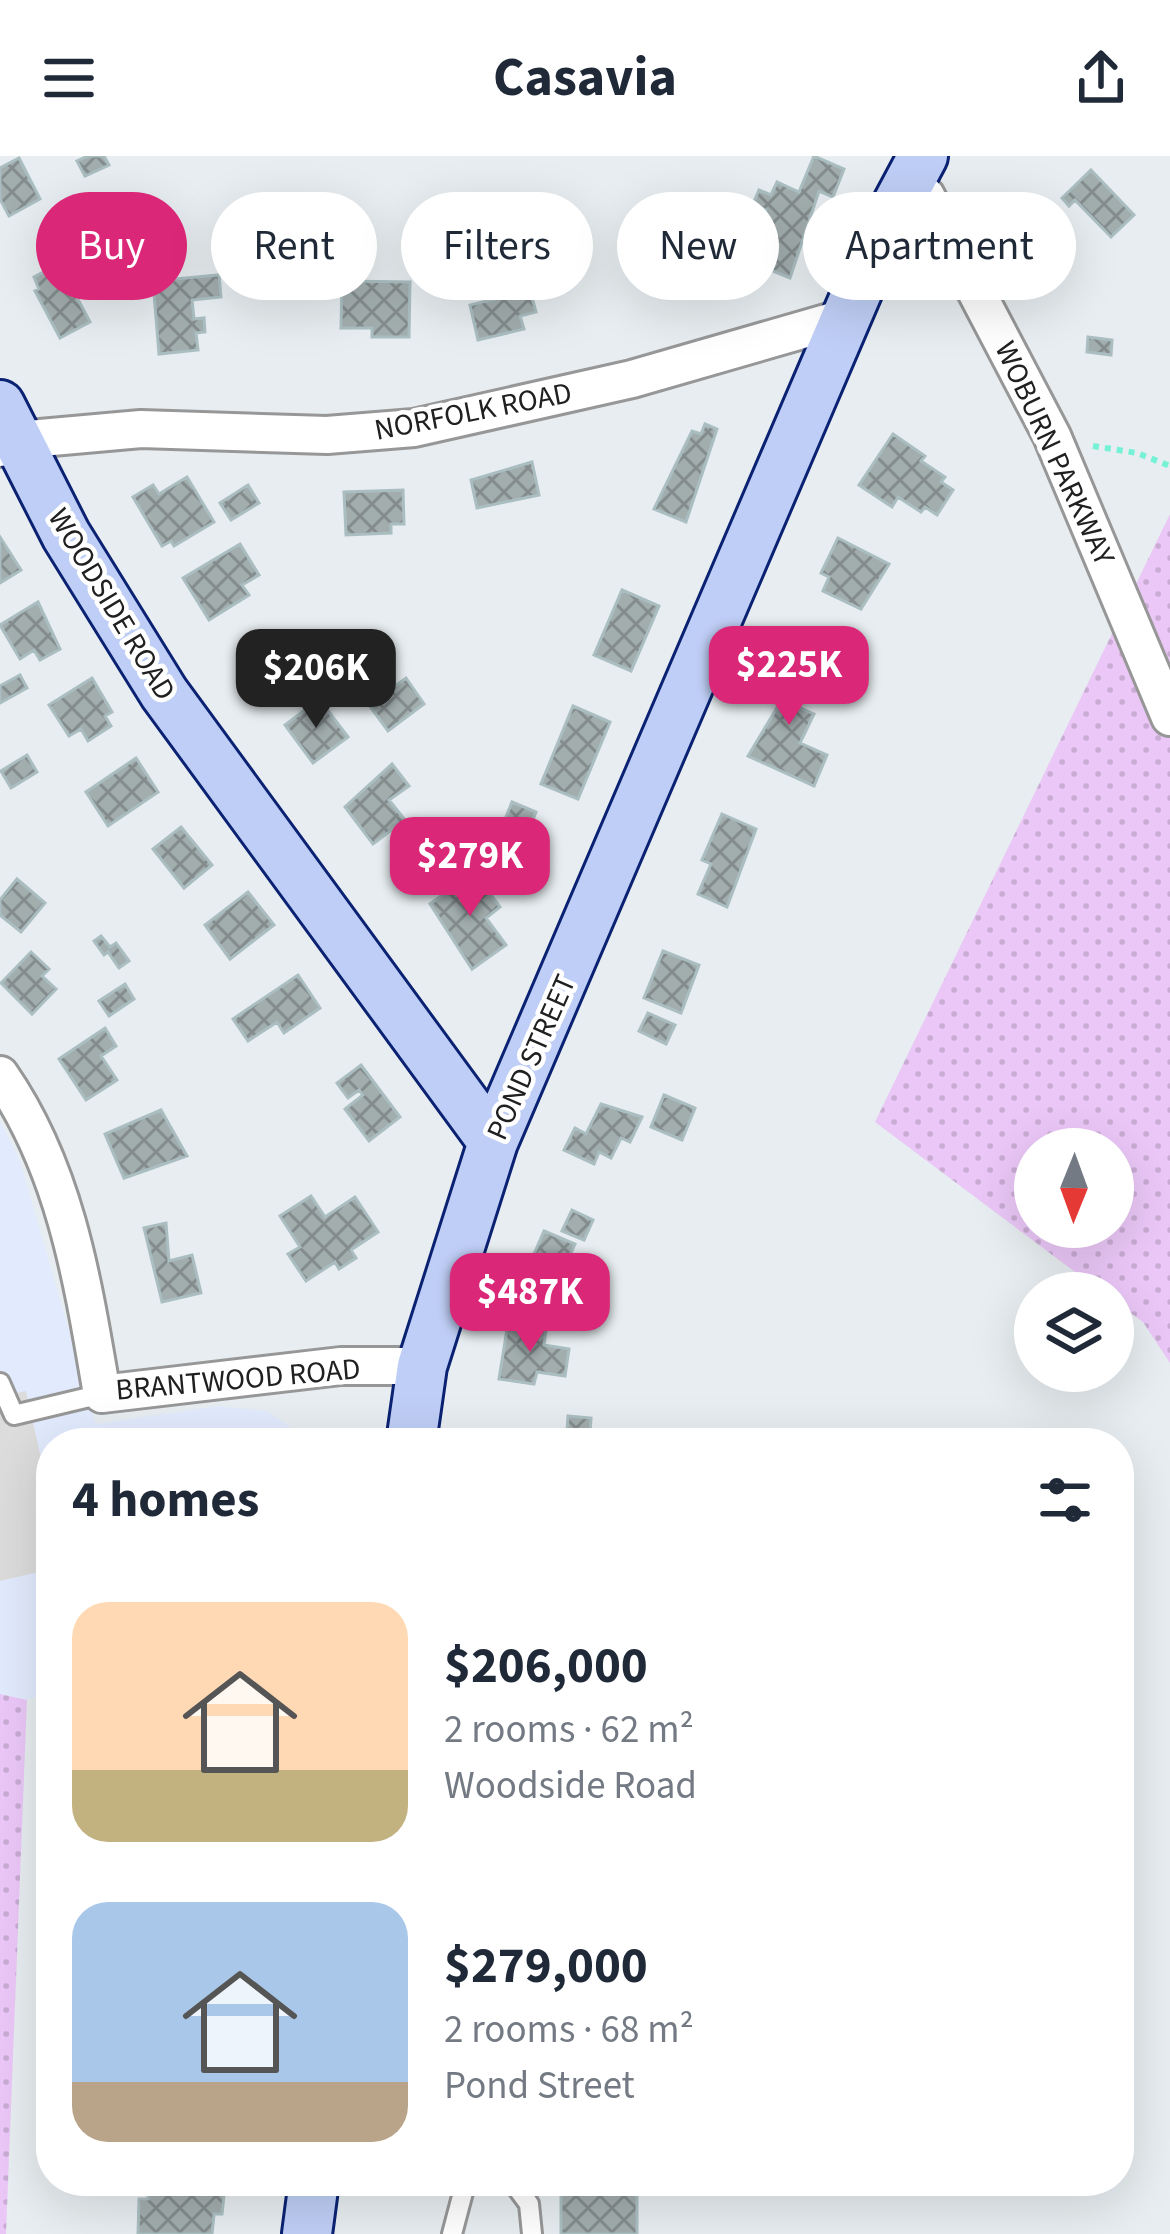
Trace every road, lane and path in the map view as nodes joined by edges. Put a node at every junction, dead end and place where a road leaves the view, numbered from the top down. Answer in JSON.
{"nodes":[{"id":1,"x":924,"y":176,"type":"edge"},
{"id":2,"x":847,"y":317,"type":"junction"},
{"id":3,"x":6,"y":431,"type":"edge"},
{"id":4,"x":1052,"y":436,"type":"junction"},
{"id":5,"x":1170,"y":466,"type":"edge"},
{"id":6,"x":1170,"y":716,"type":"edge"},
{"id":7,"x":0,"y":1076,"type":"edge"},
{"id":8,"x":494,"y":1142,"type":"junction"},
{"id":9,"x":422,"y":1366,"type":"junction"},
{"id":10,"x":0,"y":1382,"type":"edge"},
{"id":11,"x":102,"y":1394,"type":"junction"},
{"id":12,"x":413,"y":1428,"type":"edge"},
{"id":13,"x":312,"y":2196,"type":"edge"},
{"id":14,"x":462,"y":2196,"type":"edge"},
{"id":15,"x":523,"y":2196,"type":"edge"},
{"id":16,"x":307,"y":2234,"type":"edge"},
{"id":17,"x":452,"y":2234,"type":"edge"},
{"id":18,"x":532,"y":2234,"type":"edge"}],
"edges":[{"from":1,"to":2,"type":"street","name":"POND STREET"},
{"from":1,"to":4,"type":"street","name":"WOBURN PARKWAY"},
{"from":2,"to":3,"type":"street","name":"NORFOLK ROAD"},
{"from":2,"to":8,"type":"street","name":"POND STREET"},
{"from":3,"to":8,"type":"street","name":"WOODSIDE ROAD"},
{"from":4,"to":5,"type":"path"},
{"from":4,"to":6,"type":"street","name":"WOBURN PARKWAY"},
{"from":7,"to":11,"type":"street","name":"BRANTWOOD ROAD"},
{"from":8,"to":9,"type":"street","name":"POND STREET"},
{"from":9,"to":11,"type":"street","name":"BRANTWOOD ROAD"},
{"from":9,"to":12,"type":"street","name":"POND STREET"},
{"from":10,"to":11,"type":"lane"},
{"from":13,"to":16,"type":"street"},
{"from":14,"to":17,"type":"lane"},
{"from":15,"to":18,"type":"lane"}]}
